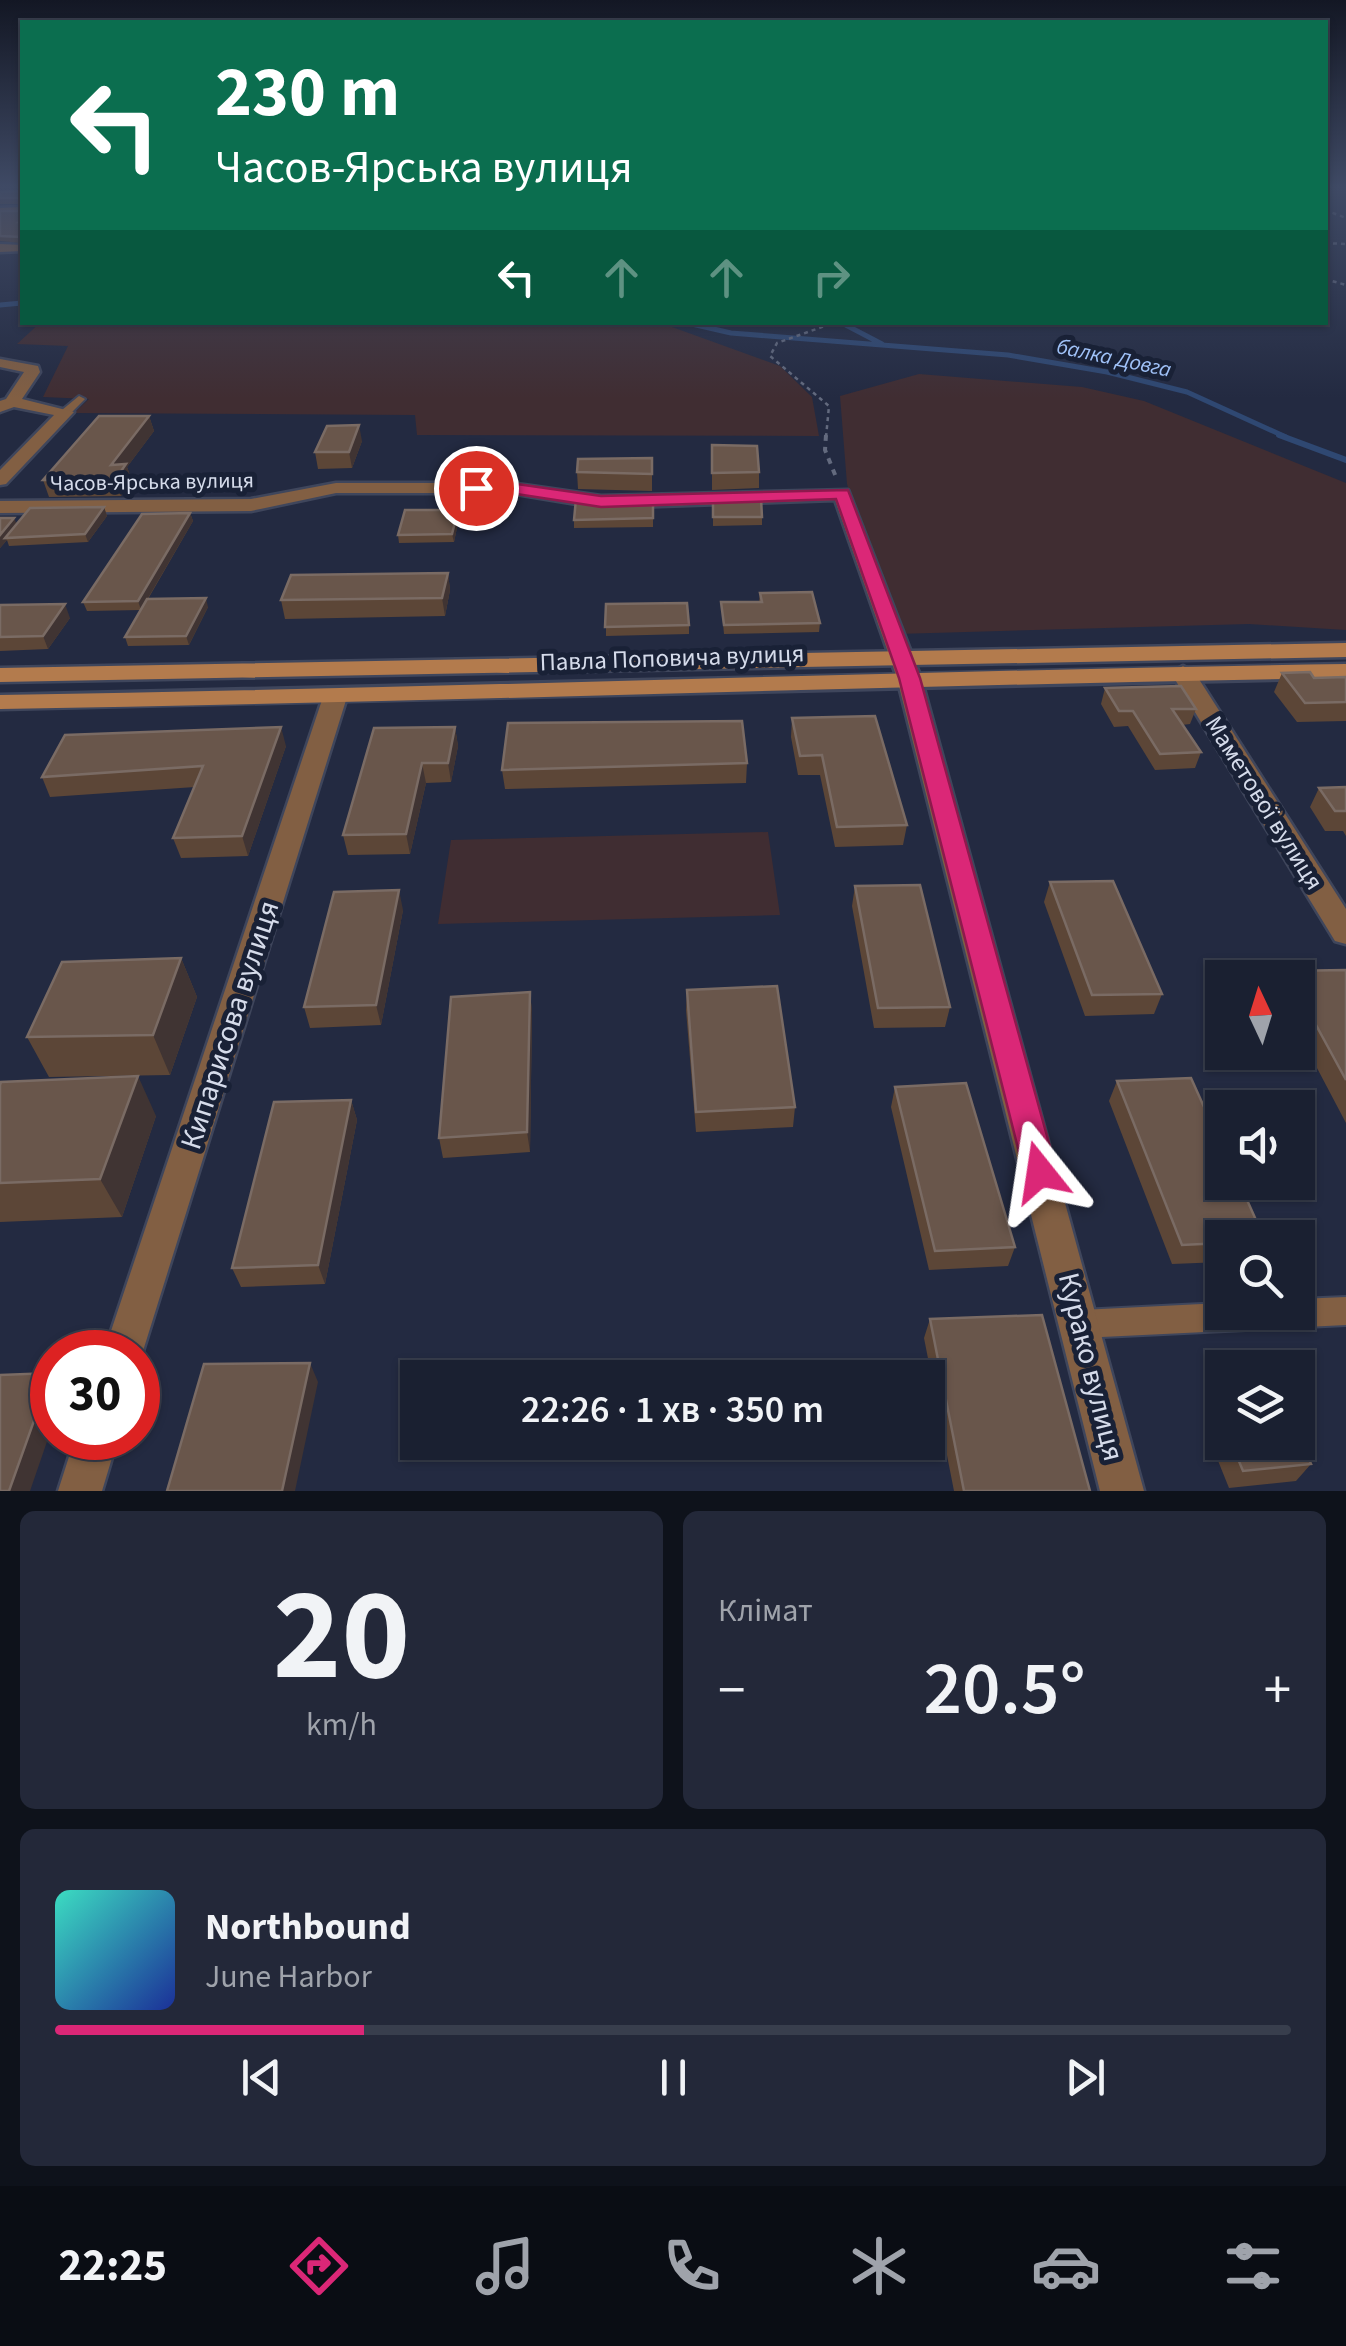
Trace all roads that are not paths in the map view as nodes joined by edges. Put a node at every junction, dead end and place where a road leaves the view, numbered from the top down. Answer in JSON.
{"nodes":[{"id":1,"x":0,"y":363,"type":"edge"},
{"id":2,"x":6,"y":405,"type":"edge"},
{"id":3,"x":0,"y":480,"type":"edge"},
{"id":4,"x":842,"y":494,"type":"joint"},
{"id":5,"x":0,"y":506,"type":"edge"},
{"id":6,"x":1346,"y":650,"type":"edge"},
{"id":7,"x":905,"y":667,"type":"junction"},
{"id":8,"x":1346,"y":671,"type":"edge"},
{"id":9,"x":1183,"y":673,"type":"junction"},
{"id":10,"x":0,"y":675,"type":"edge"},
{"id":11,"x":335,"y":696,"type":"junction"},
{"id":12,"x":0,"y":702,"type":"edge"},
{"id":13,"x":1346,"y":933,"type":"edge"},
{"id":14,"x":1346,"y":1311,"type":"edge"},
{"id":15,"x":1081,"y":1324,"type":"junction"},
{"id":16,"x":131,"y":1330,"type":"edge"},
{"id":17,"x":90,"y":1460,"type":"edge"},
{"id":18,"x":80,"y":1491,"type":"edge"},
{"id":19,"x":1122,"y":1491,"type":"edge"}],
"edges":[{"from":1,"to":2,"type":"street"},
{"from":2,"to":3,"type":"street"},
{"from":4,"to":5,"type":"street","name":"Часов-Ярська вулиця"},
{"from":4,"to":7,"type":"street","name":"Курако вулиця"},
{"from":6,"to":7,"type":"main road","name":"Павла Поповича вулиця"},
{"from":7,"to":9,"type":"main road","name":"Павла Поповича вулиця"},
{"from":7,"to":10,"type":"main road","name":"Павла Поповича вулиця"},
{"from":7,"to":11,"type":"main road","name":"Павла Поповича вулиця"},
{"from":7,"to":15,"type":"street","name":"Курако вулиця"},
{"from":8,"to":9,"type":"main road","name":"Павла Поповича вулиця"},
{"from":9,"to":13,"type":"street","name":"Маметової вулиця"},
{"from":11,"to":12,"type":"main road","name":"Павла Поповича вулиця"},
{"from":11,"to":16,"type":"street","name":"Кипарисова вулиця"},
{"from":14,"to":15,"type":"lane"},
{"from":15,"to":19,"type":"street","name":"Курако вулиця"},
{"from":17,"to":18,"type":"street"}]}
